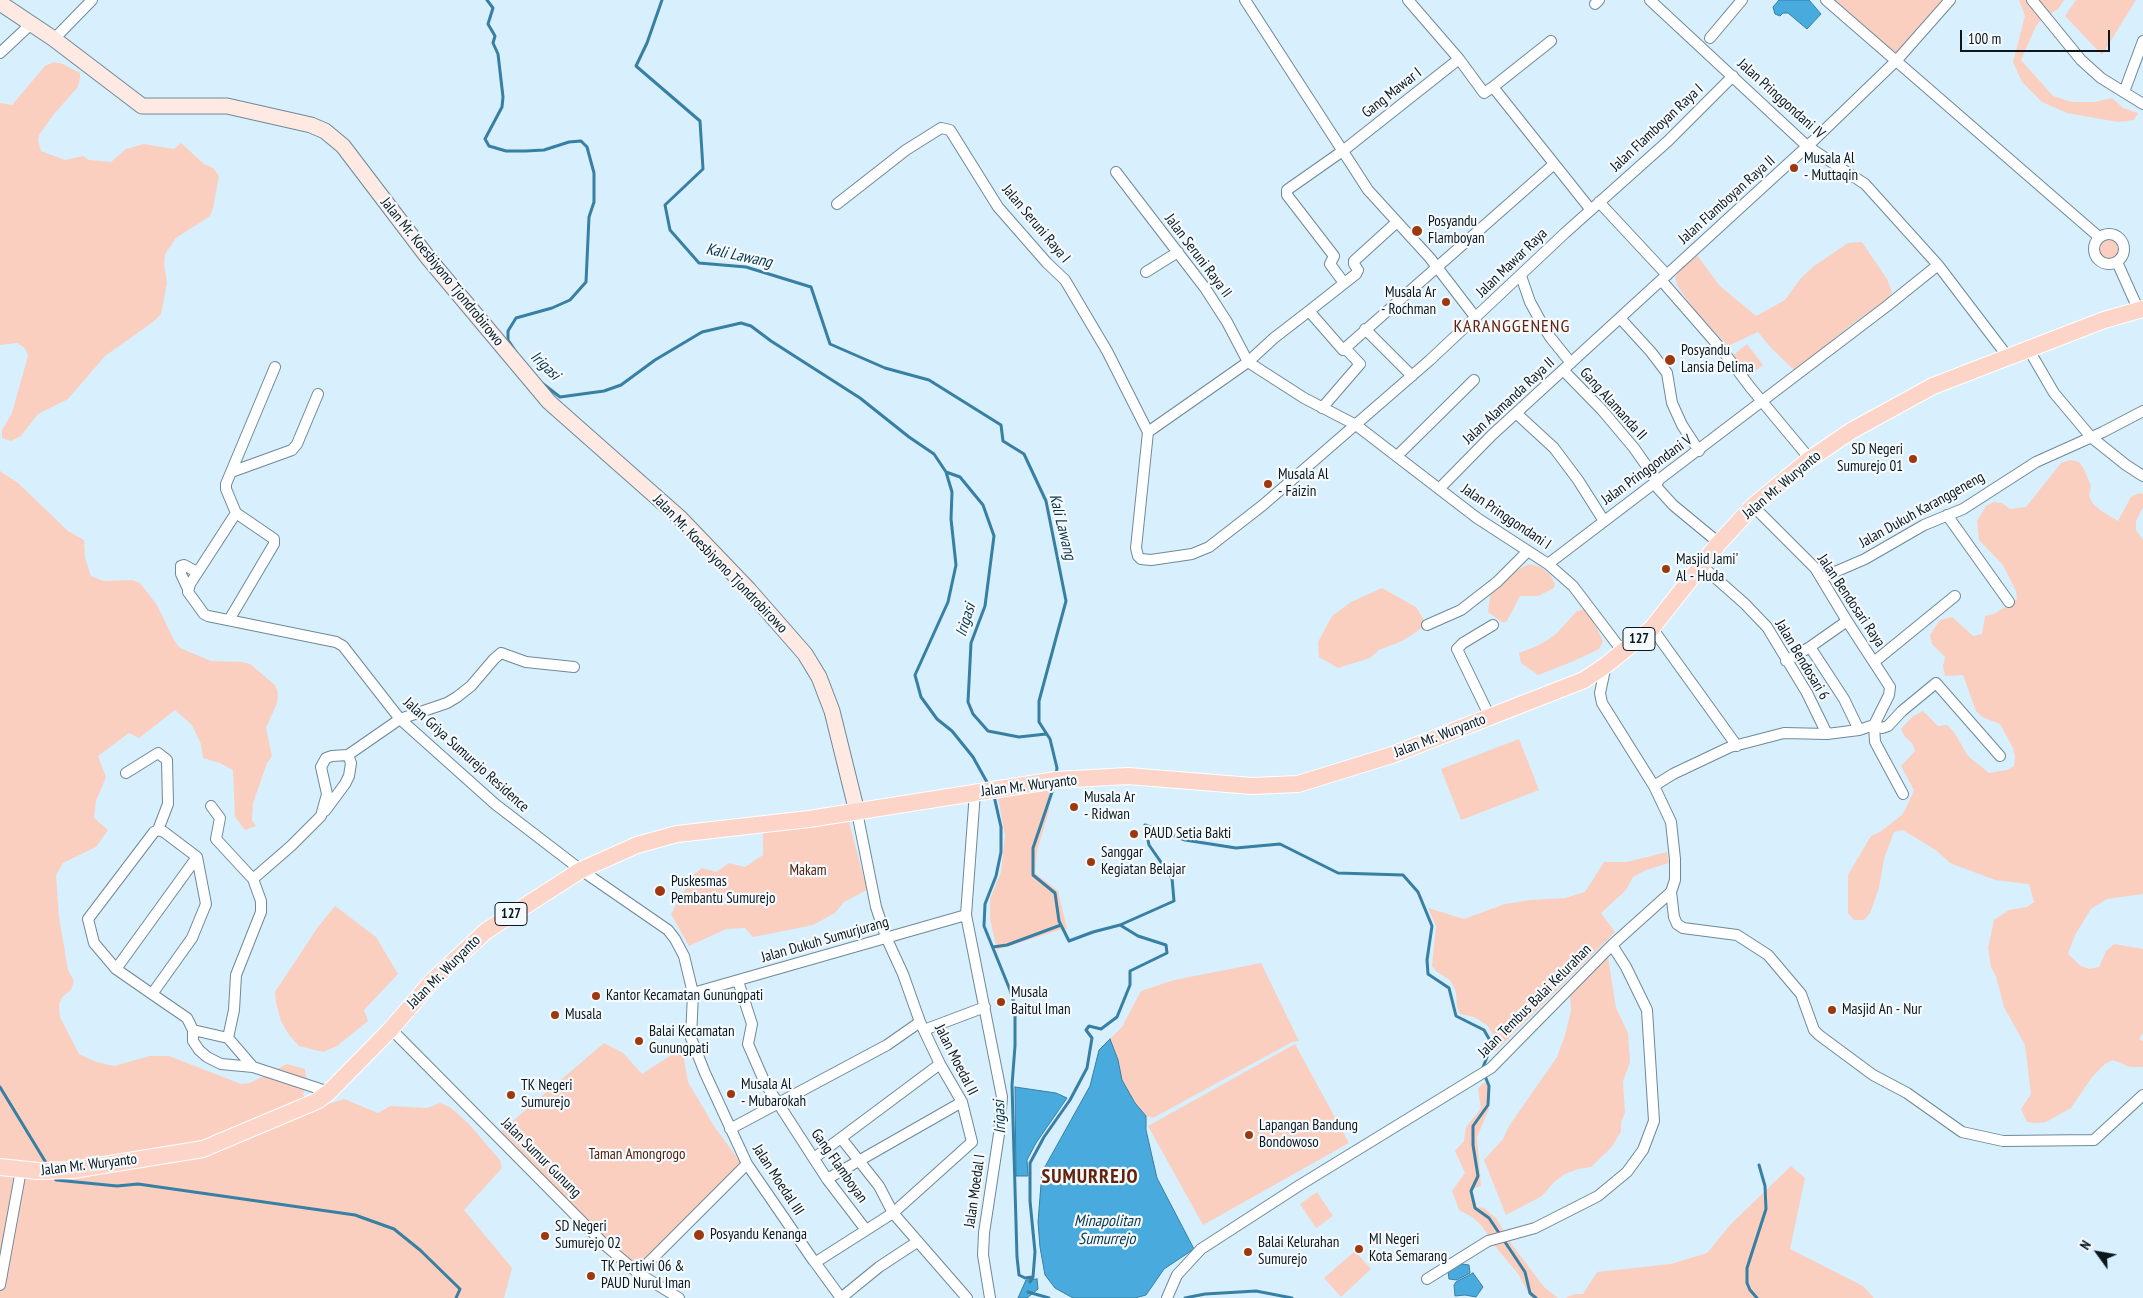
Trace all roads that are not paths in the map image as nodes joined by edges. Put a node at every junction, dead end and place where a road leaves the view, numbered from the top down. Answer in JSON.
{"nodes":[{"id":1,"x":92,"y":0,"type":"edge"},
{"id":2,"x":1245,"y":0,"type":"edge"},
{"id":3,"x":1408,"y":0,"type":"edge"},
{"id":4,"x":1650,"y":0,"type":"edge"},
{"id":5,"x":1742,"y":0,"type":"edge"},
{"id":6,"x":1826,"y":0,"type":"edge"},
{"id":7,"x":1950,"y":0,"type":"edge"},
{"id":8,"x":2032,"y":0,"type":"edge"},
{"id":9,"x":0,"y":2,"type":"edge"},
{"id":10,"x":31,"y":24,"type":"junction"},
{"id":11,"x":1710,"y":38,"type":"dead end"},
{"id":12,"x":54,"y":39,"type":"junction"},
{"id":13,"x":1551,"y":41,"type":"dead end"},
{"id":14,"x":2143,"y":41,"type":"edge"},
{"id":15,"x":0,"y":52,"type":"edge"},
{"id":16,"x":1459,"y":59,"type":"junction"},
{"id":17,"x":1897,"y":60,"type":"junction"},
{"id":18,"x":1734,"y":76,"type":"junction"},
{"id":19,"x":1493,"y":87,"type":"junction"},
{"id":20,"x":2124,"y":92,"type":"junction"},
{"id":21,"x":2143,"y":104,"type":"edge"},
{"id":22,"x":1808,"y":146,"type":"junction"},
{"id":23,"x":1344,"y":150,"type":"junction"},
{"id":24,"x":1553,"y":165,"type":"junction"},
{"id":25,"x":1116,"y":172,"type":"dead end"},
{"id":26,"x":1599,"y":202,"type":"junction"},
{"id":27,"x":838,"y":204,"type":"dead end"},
{"id":28,"x":1591,"y":210,"type":"junction"},
{"id":29,"x":1397,"y":222,"type":"junction"},
{"id":30,"x":2099,"y":237,"type":"junction"},
{"id":31,"x":1178,"y":252,"type":"junction"},
{"id":32,"x":2117,"y":262,"type":"junction"},
{"id":33,"x":1938,"y":264,"type":"junction"},
{"id":34,"x":1437,"y":268,"type":"junction"},
{"id":35,"x":1146,"y":272,"type":"dead end"},
{"id":36,"x":1521,"y":276,"type":"junction"},
{"id":37,"x":1664,"y":277,"type":"junction"},
{"id":38,"x":1344,"y":283,"type":"junction"},
{"id":39,"x":2141,"y":310,"type":"edge"},
{"id":40,"x":1309,"y":311,"type":"junction"},
{"id":41,"x":1476,"y":318,"type":"junction"},
{"id":42,"x":1620,"y":318,"type":"junction"},
{"id":43,"x":1365,"y":330,"type":"junction"},
{"id":44,"x":1345,"y":348,"type":"junction"},
{"id":45,"x":2029,"y":350,"type":"junction"},
{"id":46,"x":2008,"y":357,"type":"junction"},
{"id":47,"x":1248,"y":362,"type":"junction"},
{"id":48,"x":275,"y":367,"type":"dead end"},
{"id":49,"x":1567,"y":367,"type":"junction"},
{"id":50,"x":1412,"y":376,"type":"junction"},
{"id":51,"x":1474,"y":380,"type":"dead end"},
{"id":52,"x":318,"y":394,"type":"dead end"},
{"id":53,"x":1763,"y":401,"type":"junction"},
{"id":54,"x":1322,"y":408,"type":"junction"},
{"id":55,"x":2143,"y":410,"type":"edge"},
{"id":56,"x":1516,"y":413,"type":"junction"},
{"id":57,"x":1356,"y":425,"type":"junction"},
{"id":58,"x":1148,"y":432,"type":"junction"},
{"id":59,"x":2091,"y":437,"type":"junction"},
{"id":60,"x":1699,"y":451,"type":"junction"},
{"id":61,"x":1397,"y":456,"type":"junction"},
{"id":62,"x":1810,"y":459,"type":"junction"},
{"id":63,"x":234,"y":471,"type":"junction"},
{"id":64,"x":2143,"y":476,"type":"edge"},
{"id":65,"x":1656,"y":483,"type":"junction"},
{"id":66,"x":1439,"y":489,"type":"junction"},
{"id":67,"x":1753,"y":506,"type":"junction"},
{"id":68,"x":236,"y":513,"type":"junction"},
{"id":69,"x":1947,"y":515,"type":"junction"},
{"id":70,"x":1604,"y":520,"type":"junction"},
{"id":71,"x":1719,"y":543,"type":"junction"},
{"id":72,"x":1528,"y":551,"type":"junction"},
{"id":73,"x":1548,"y":564,"type":"junction"},
{"id":74,"x":1702,"y":566,"type":"junction"},
{"id":75,"x":198,"y":572,"type":"junction"},
{"id":76,"x":1821,"y":578,"type":"junction"},
{"id":77,"x":188,"y":588,"type":"junction"},
{"id":78,"x":1955,"y":596,"type":"dead end"},
{"id":79,"x":2009,"y":602,"type":"dead end"},
{"id":80,"x":229,"y":620,"type":"junction"},
{"id":81,"x":1847,"y":621,"type":"junction"},
{"id":82,"x":1427,"y":624,"type":"dead end"},
{"id":83,"x":1493,"y":625,"type":"dead end"},
{"id":84,"x":1652,"y":628,"type":"junction"},
{"id":85,"x":1810,"y":647,"type":"junction"},
{"id":86,"x":1623,"y":652,"type":"junction"},
{"id":87,"x":1786,"y":661,"type":"junction"},
{"id":88,"x":1874,"y":662,"type":"junction"},
{"id":89,"x":1606,"y":666,"type":"junction"},
{"id":90,"x":574,"y":667,"type":"dead end"},
{"id":91,"x":1490,"y":717,"type":"junction"},
{"id":92,"x":400,"y":719,"type":"junction"},
{"id":93,"x":1874,"y":725,"type":"junction"},
{"id":94,"x":1859,"y":730,"type":"junction"},
{"id":95,"x":1826,"y":734,"type":"junction"},
{"id":96,"x":1737,"y":746,"type":"junction"},
{"id":97,"x":348,"y":755,"type":"junction"},
{"id":98,"x":2000,"y":756,"type":"dead end"},
{"id":99,"x":126,"y":773,"type":"dead end"},
{"id":100,"x":1654,"y":786,"type":"junction"},
{"id":101,"x":975,"y":792,"type":"junction"},
{"id":102,"x":1903,"y":794,"type":"dead end"},
{"id":103,"x":211,"y":806,"type":"dead end"},
{"id":104,"x":857,"y":812,"type":"junction"},
{"id":105,"x":321,"y":816,"type":"junction"},
{"id":106,"x":158,"y":830,"type":"junction"},
{"id":107,"x":197,"y":857,"type":"junction"},
{"id":108,"x":581,"y":870,"type":"junction"},
{"id":109,"x":253,"y":879,"type":"junction"},
{"id":110,"x":1670,"y":892,"type":"junction"},
{"id":111,"x":966,"y":914,"type":"junction"},
{"id":112,"x":886,"y":937,"type":"junction"},
{"id":113,"x":1612,"y":945,"type":"junction"},
{"id":114,"x":116,"y":968,"type":"junction"},
{"id":115,"x":738,"y":981,"type":"junction"},
{"id":116,"x":693,"y":993,"type":"junction"},
{"id":117,"x":152,"y":994,"type":"junction"},
{"id":118,"x":985,"y":1008,"type":"junction"},
{"id":119,"x":922,"y":1026,"type":"junction"},
{"id":120,"x":391,"y":1029,"type":"junction"},
{"id":121,"x":193,"y":1030,"type":"junction"},
{"id":122,"x":228,"y":1038,"type":"junction"},
{"id":123,"x":940,"y":1064,"type":"junction"},
{"id":124,"x":253,"y":1067,"type":"junction"},
{"id":125,"x":330,"y":1092,"type":"junction"},
{"id":126,"x":2143,"y":1095,"type":"edge"},
{"id":127,"x":962,"y":1102,"type":"junction"},
{"id":128,"x":778,"y":1103,"type":"junction"},
{"id":129,"x":730,"y":1129,"type":"junction"},
{"id":130,"x":842,"y":1138,"type":"junction"},
{"id":131,"x":814,"y":1158,"type":"junction"},
{"id":132,"x":859,"y":1161,"type":"junction"},
{"id":133,"x":746,"y":1164,"type":"junction"},
{"id":134,"x":0,"y":1167,"type":"edge"},
{"id":135,"x":21,"y":1170,"type":"junction"},
{"id":136,"x":827,"y":1179,"type":"junction"},
{"id":137,"x":893,"y":1214,"type":"junction"},
{"id":138,"x":866,"y":1230,"type":"junction"},
{"id":139,"x":917,"y":1242,"type":"junction"},
{"id":140,"x":814,"y":1261,"type":"junction"},
{"id":141,"x":638,"y":1273,"type":"junction"},
{"id":142,"x":1428,"y":1279,"type":"dead end"},
{"id":143,"x":0,"y":1285,"type":"edge"},
{"id":144,"x":679,"y":1298,"type":"edge"},
{"id":145,"x":841,"y":1298,"type":"edge"},
{"id":146,"x":967,"y":1298,"type":"edge"},
{"id":147,"x":990,"y":1298,"type":"edge"},
{"id":148,"x":1167,"y":1298,"type":"edge"}],
"edges":[{"from":1,"to":12,"type":"street"},
{"from":2,"to":23,"type":"street"},
{"from":3,"to":16,"type":"street"},
{"from":4,"to":18,"type":"street","name":"Jalan Pringgondani IV"},
{"from":5,"to":11,"type":"street"},
{"from":6,"to":17,"type":"street"},
{"from":7,"to":17,"type":"street","name":"Jalan Flamboyan Raya II"},
{"from":8,"to":20,"type":"street"},
{"from":9,"to":10,"type":"main road","name":"Jalan Mr. Koesbiyono Tjondrobirowo"},
{"from":10,"to":12,"type":"main road","name":"Jalan Mr. Koesbiyono Tjondrobirowo"},
{"from":10,"to":15,"type":"street"},
{"from":12,"to":104,"type":"main road","name":"Jalan Mr. Koesbiyono Tjondrobirowo"},
{"from":13,"to":19,"type":"street"},
{"from":14,"to":20,"type":"street"},
{"from":16,"to":19,"type":"street"},
{"from":16,"to":23,"type":"street","name":"Gang Mawar I"},
{"from":17,"to":22,"type":"street","name":"Jalan Flamboyan Raya II"},
{"from":17,"to":30,"type":"street"},
{"from":18,"to":22,"type":"street","name":"Jalan Pringgondani IV"},
{"from":18,"to":26,"type":"street","name":"Jalan Flamboyan Raya I"},
{"from":19,"to":24,"type":"street"},
{"from":20,"to":21,"type":"street"},
{"from":22,"to":33,"type":"street","name":"Jalan Pringgondani IV"},
{"from":22,"to":37,"type":"street","name":"Jalan Flamboyan Raya II"},
{"from":23,"to":29,"type":"street"},
{"from":23,"to":38,"type":"street","name":"Gang Mawar I"},
{"from":24,"to":28,"type":"street"},
{"from":24,"to":34,"type":"street"},
{"from":25,"to":31,"type":"street","name":"Jalan Seruni Raya II"},
{"from":26,"to":28,"type":"street","name":"Jalan Mawar Raya"},
{"from":26,"to":37,"type":"street"},
{"from":27,"to":58,"type":"street","name":"Jalan Seruni Raya I"},
{"from":28,"to":36,"type":"street","name":"Jalan Mawar Raya"},
{"from":29,"to":34,"type":"street"},
{"from":29,"to":38,"type":"street"},
{"from":30,"to":32,"type":"street"},
{"from":30,"to":32,"type":"street"},
{"from":31,"to":35,"type":"street"},
{"from":31,"to":47,"type":"street","name":"Jalan Seruni Raya II"},
{"from":32,"to":39,"type":"street"},
{"from":33,"to":46,"type":"street","name":"Jalan Pringgondani IV"},
{"from":33,"to":53,"type":"street","name":"Jalan Pringgondani V"},
{"from":34,"to":41,"type":"street"},
{"from":34,"to":43,"type":"street"},
{"from":36,"to":41,"type":"street","name":"Jalan Mawar Raya"},
{"from":36,"to":49,"type":"street","name":"Gang Alamanda II"},
{"from":37,"to":42,"type":"street","name":"Jalan Alamanda Raya II"},
{"from":37,"to":53,"type":"street"},
{"from":38,"to":40,"type":"street"},
{"from":39,"to":45,"type":"main road","name":"Jalan Mr. Wuryanto","number":"127"},
{"from":40,"to":44,"type":"street"},
{"from":40,"to":47,"type":"street"},
{"from":41,"to":50,"type":"street","name":"Jalan Mawar Raya"},
{"from":42,"to":49,"type":"street","name":"Jalan Alamanda Raya II"},
{"from":42,"to":60,"type":"street"},
{"from":43,"to":44,"type":"street"},
{"from":43,"to":50,"type":"street"},
{"from":44,"to":54,"type":"street"},
{"from":45,"to":46,"type":"main road","name":"Jalan Mr. Wuryanto","number":"127"},
{"from":45,"to":59,"type":"street"},
{"from":46,"to":62,"type":"main road","name":"Jalan Mr. Wuryanto","number":"127"},
{"from":47,"to":54,"type":"street","name":"Jalan Seruni Raya II"},
{"from":47,"to":58,"type":"street"},
{"from":48,"to":63,"type":"street"},
{"from":49,"to":56,"type":"street","name":"Jalan Alamanda Raya II"},
{"from":49,"to":65,"type":"street","name":"Gang Alamanda II"},
{"from":50,"to":57,"type":"street","name":"Jalan Mawar Raya"},
{"from":51,"to":61,"type":"street"},
{"from":52,"to":63,"type":"street"},
{"from":53,"to":60,"type":"street","name":"Jalan Pringgondani V"},
{"from":53,"to":62,"type":"street"},
{"from":54,"to":57,"type":"street","name":"Jalan Seruni Raya II"},
{"from":55,"to":59,"type":"street","name":"Jalan Dukuh Karanggeneng"},
{"from":56,"to":66,"type":"street","name":"Jalan Alamanda Raya II"},
{"from":56,"to":70,"type":"street"},
{"from":57,"to":58,"type":"street"},
{"from":57,"to":61,"type":"street","name":"Jalan Pringgondani I"},
{"from":59,"to":64,"type":"street"},
{"from":59,"to":69,"type":"street","name":"Jalan Dukuh Karanggeneng"},
{"from":60,"to":65,"type":"street","name":"Jalan Pringgondani V"},
{"from":61,"to":66,"type":"street","name":"Jalan Pringgondani I"},
{"from":62,"to":67,"type":"main road","name":"Jalan Mr. Wuryanto","number":"127"},
{"from":63,"to":68,"type":"street"},
{"from":65,"to":70,"type":"street","name":"Jalan Pringgondani V"},
{"from":65,"to":71,"type":"street","name":"Gang Alamanda II"},
{"from":66,"to":72,"type":"street","name":"Jalan Pringgondani I"},
{"from":67,"to":71,"type":"main road","name":"Jalan Mr. Wuryanto","number":"127"},
{"from":67,"to":76,"type":"street","name":"Jalan Bendosari Raya"},
{"from":68,"to":75,"type":"street"},
{"from":68,"to":80,"type":"street"},
{"from":69,"to":76,"type":"street","name":"Jalan Dukuh Karanggeneng"},
{"from":69,"to":79,"type":"street"},
{"from":70,"to":73,"type":"street","name":"Jalan Pringgondani V"},
{"from":71,"to":74,"type":"main road","name":"Jalan Mr. Wuryanto","number":"127"},
{"from":72,"to":73,"type":"street","name":"Jalan Pringgondani I"},
{"from":72,"to":82,"type":"street"},
{"from":73,"to":86,"type":"street","name":"Jalan Pringgondani I"},
{"from":74,"to":84,"type":"main road","name":"Jalan Mr. Wuryanto","number":"127"},
{"from":74,"to":87,"type":"street","name":"Jalan Bendosari 6"},
{"from":75,"to":77,"type":"street"},
{"from":75,"to":77,"type":"street","name":"Jalan Griya Sumurejo Residence"},
{"from":76,"to":81,"type":"street","name":"Jalan Bendosari Raya"},
{"from":77,"to":80,"type":"street","name":"Jalan Griya Sumurejo Residence"},
{"from":78,"to":88,"type":"street"},
{"from":80,"to":92,"type":"street","name":"Jalan Griya Sumurejo Residence"},
{"from":81,"to":85,"type":"street"},
{"from":81,"to":88,"type":"street","name":"Jalan Bendosari Raya"},
{"from":83,"to":91,"type":"street"},
{"from":84,"to":86,"type":"main road","name":"Jalan Mr. Wuryanto","number":"127"},
{"from":84,"to":96,"type":"street"},
{"from":85,"to":87,"type":"street"},
{"from":85,"to":94,"type":"street"},
{"from":86,"to":89,"type":"main road","name":"Jalan Mr. Wuryanto","number":"127"},
{"from":87,"to":95,"type":"street","name":"Jalan Bendosari 6"},
{"from":88,"to":93,"type":"street","name":"Jalan Bendosari Raya"},
{"from":89,"to":91,"type":"main road","name":"Jalan Mr. Wuryanto","number":"127"},
{"from":89,"to":100,"type":"street"},
{"from":90,"to":92,"type":"street"},
{"from":91,"to":101,"type":"main road","name":"Jalan Mr. Wuryanto","number":"127"},
{"from":92,"to":97,"type":"street"},
{"from":92,"to":108,"type":"street","name":"Jalan Griya Sumurejo Residence"},
{"from":93,"to":94,"type":"street"},
{"from":93,"to":98,"type":"street"},
{"from":93,"to":102,"type":"street"},
{"from":94,"to":95,"type":"street"},
{"from":95,"to":96,"type":"street"},
{"from":96,"to":100,"type":"street"},
{"from":97,"to":105,"type":"street"},
{"from":97,"to":105,"type":"street"},
{"from":99,"to":106,"type":"street"},
{"from":100,"to":110,"type":"street"},
{"from":101,"to":104,"type":"main road","name":"Jalan Mr. Wuryanto","number":"127"},
{"from":101,"to":111,"type":"street","name":"Jalan Moedal I"},
{"from":103,"to":109,"type":"street"},
{"from":104,"to":108,"type":"main road","name":"Jalan Mr. Wuryanto","number":"127"},
{"from":104,"to":112,"type":"street","name":"Jalan Moedal II"},
{"from":105,"to":109,"type":"street"},
{"from":106,"to":107,"type":"street"},
{"from":106,"to":114,"type":"street"},
{"from":107,"to":114,"type":"street"},
{"from":107,"to":117,"type":"street"},
{"from":108,"to":116,"type":"street","name":"Jalan Moedal III"},
{"from":108,"to":120,"type":"main road","name":"Jalan Mr. Wuryanto","number":"127"},
{"from":109,"to":122,"type":"street"},
{"from":110,"to":113,"type":"street","name":"Jalan Tembus Balai Kelurahan"},
{"from":110,"to":126,"type":"street"},
{"from":111,"to":112,"type":"street","name":"Jalan Dukuh Sumurjurang"},
{"from":111,"to":118,"type":"street","name":"Jalan Moedal I"},
{"from":112,"to":115,"type":"street","name":"Jalan Dukuh Sumurjurang"},
{"from":112,"to":119,"type":"street","name":"Jalan Moedal II"},
{"from":113,"to":142,"type":"street"},
{"from":113,"to":148,"type":"street","name":"Jalan Tembus Balai Kelurahan"},
{"from":114,"to":117,"type":"street"},
{"from":115,"to":116,"type":"street","name":"Jalan Dukuh Sumurjurang"},
{"from":115,"to":128,"type":"street","name":"Gang Flamboyan"},
{"from":116,"to":129,"type":"street","name":"Jalan Moedal III"},
{"from":117,"to":121,"type":"street"},
{"from":118,"to":119,"type":"street"},
{"from":118,"to":147,"type":"street","name":"Jalan Moedal I"},
{"from":119,"to":123,"type":"street","name":"Jalan Moedal II"},
{"from":119,"to":128,"type":"street"},
{"from":120,"to":125,"type":"main road","name":"Jalan Mr. Wuryanto","number":"127"},
{"from":120,"to":141,"type":"street","name":"Jalan Sumur Gunung"},
{"from":121,"to":122,"type":"street"},
{"from":121,"to":124,"type":"street"},
{"from":122,"to":124,"type":"street"},
{"from":123,"to":127,"type":"street","name":"Jalan Moedal II"},
{"from":123,"to":130,"type":"street"},
{"from":124,"to":125,"type":"street"},
{"from":125,"to":135,"type":"main road","name":"Jalan Mr. Wuryanto","number":"127"},
{"from":127,"to":132,"type":"street"},
{"from":127,"to":137,"type":"street","name":"Jalan Moedal II"},
{"from":128,"to":129,"type":"street"},
{"from":128,"to":131,"type":"street","name":"Gang Flamboyan"},
{"from":129,"to":133,"type":"street","name":"Jalan Moedal III"},
{"from":130,"to":131,"type":"street"},
{"from":130,"to":132,"type":"street"},
{"from":131,"to":136,"type":"street","name":"Gang Flamboyan"},
{"from":132,"to":136,"type":"street"},
{"from":132,"to":137,"type":"street"},
{"from":133,"to":140,"type":"street","name":"Jalan Moedal III"},
{"from":133,"to":141,"type":"street"},
{"from":134,"to":135,"type":"main road","name":"Jalan Mr. Wuryanto","number":"127"},
{"from":135,"to":143,"type":"street"},
{"from":136,"to":138,"type":"street","name":"Gang Flamboyan"},
{"from":137,"to":138,"type":"street"},
{"from":137,"to":139,"type":"street"},
{"from":138,"to":140,"type":"street"},
{"from":139,"to":145,"type":"street"},
{"from":139,"to":146,"type":"street"},
{"from":140,"to":145,"type":"street","name":"Jalan Moedal III"},
{"from":141,"to":144,"type":"street","name":"Jalan Sumur Gunung"}]}
